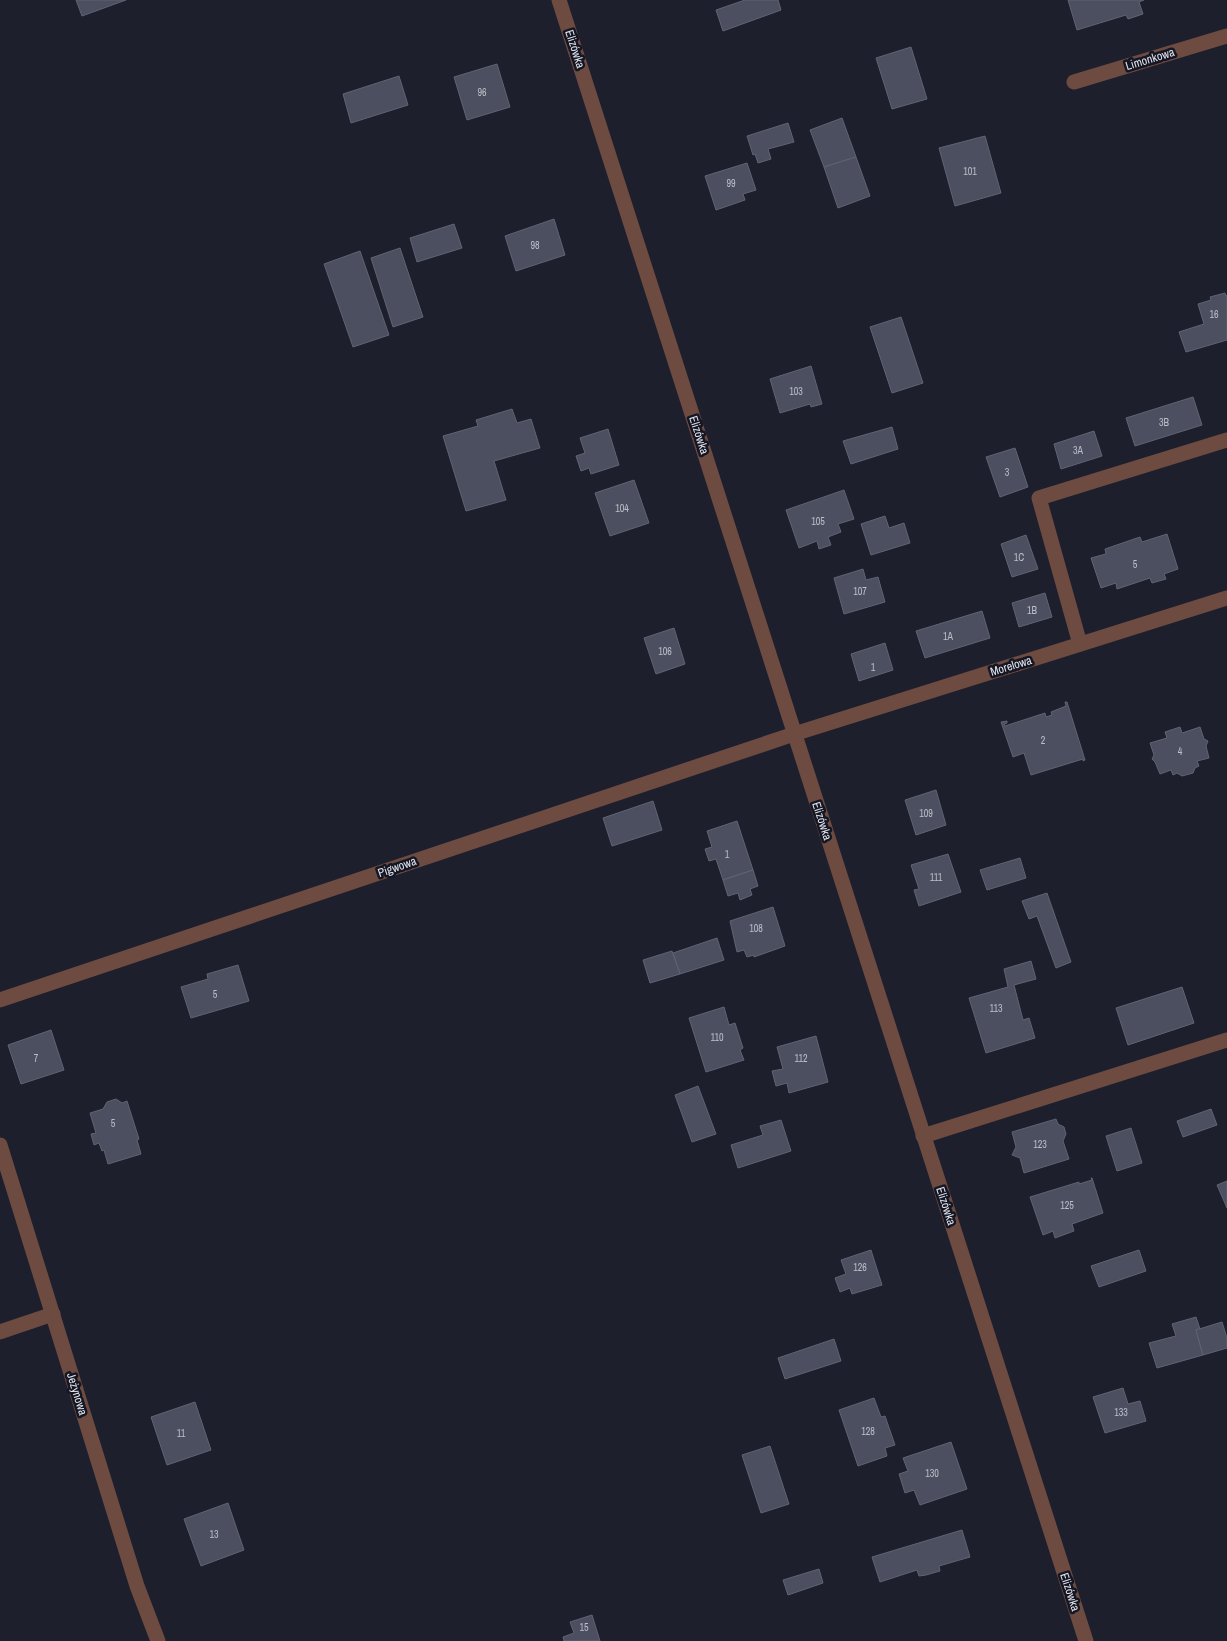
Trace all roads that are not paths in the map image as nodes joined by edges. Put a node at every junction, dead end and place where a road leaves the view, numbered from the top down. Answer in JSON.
{"nodes":[{"id":1,"x":559,"y":0,"type":"edge"},
{"id":2,"x":1227,"y":36,"type":"edge"},
{"id":3,"x":1074,"y":82,"type":"dead end"},
{"id":4,"x":1227,"y":440,"type":"edge"},
{"id":5,"x":1227,"y":598,"type":"edge"},
{"id":6,"x":1080,"y":644,"type":"junction"},
{"id":7,"x":794,"y":734,"type":"junction"},
{"id":8,"x":0,"y":1000,"type":"edge"},
{"id":9,"x":1227,"y":1040,"type":"edge"},
{"id":10,"x":923,"y":1136,"type":"junction"},
{"id":11,"x":0,"y":1145,"type":"edge"},
{"id":12,"x":53,"y":1314,"type":"junction"},
{"id":13,"x":0,"y":1332,"type":"edge"},
{"id":14,"x":158,"y":1641,"type":"edge"},
{"id":15,"x":1086,"y":1641,"type":"edge"}],
"edges":[{"from":1,"to":7,"type":"street","name":"Elizówka"},
{"from":2,"to":3,"type":"street","name":"Limonkowa"},
{"from":4,"to":6,"type":"street"},
{"from":5,"to":6,"type":"street","name":"Morelowa"},
{"from":6,"to":7,"type":"street","name":"Morelowa"},
{"from":7,"to":8,"type":"street","name":"Pigwowa"},
{"from":7,"to":10,"type":"street","name":"Elizówka"},
{"from":9,"to":10,"type":"street"},
{"from":10,"to":15,"type":"street","name":"Elizówka"},
{"from":11,"to":12,"type":"street","name":"Jeżynowa"},
{"from":12,"to":13,"type":"street"},
{"from":12,"to":14,"type":"street","name":"Jeżynowa"}]}
